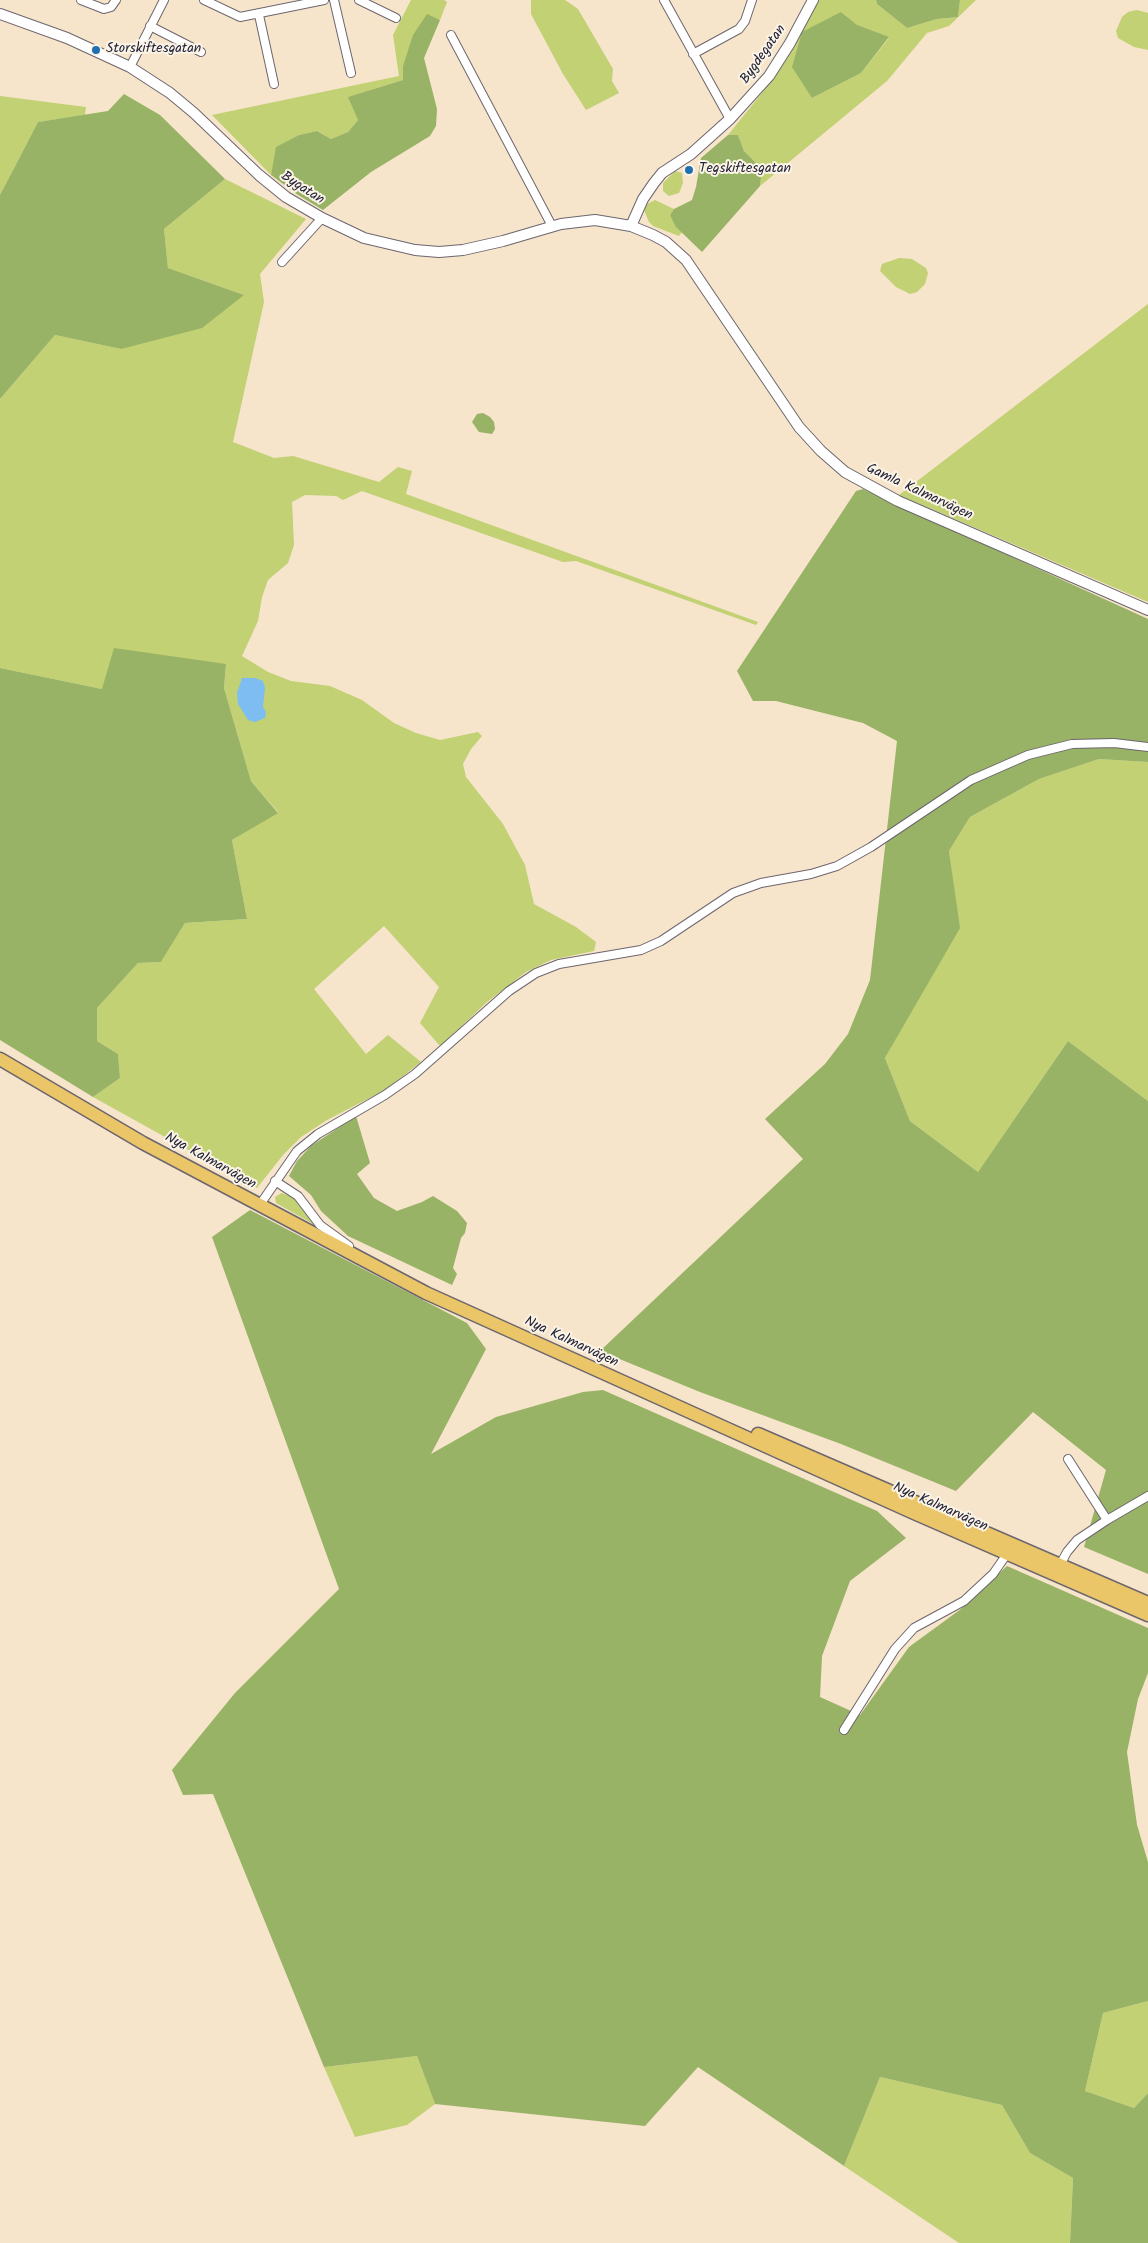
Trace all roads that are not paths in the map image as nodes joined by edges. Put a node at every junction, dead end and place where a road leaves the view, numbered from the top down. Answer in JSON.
{"nodes":[{"id":1,"x":81,"y":0,"type":"edge"},
{"id":2,"x":116,"y":0,"type":"edge"},
{"id":3,"x":164,"y":0,"type":"edge"},
{"id":4,"x":204,"y":0,"type":"edge"},
{"id":5,"x":324,"y":0,"type":"edge"},
{"id":6,"x":334,"y":0,"type":"edge"},
{"id":7,"x":359,"y":0,"type":"edge"},
{"id":8,"x":664,"y":0,"type":"edge"},
{"id":9,"x":752,"y":0,"type":"edge"},
{"id":10,"x":813,"y":0,"type":"edge"},
{"id":11,"x":91,"y":2,"type":"edge"},
{"id":12,"x":0,"y":14,"type":"edge"},
{"id":13,"x":259,"y":15,"type":"junction"},
{"id":14,"x":396,"y":18,"type":"dead end"},
{"id":15,"x":150,"y":26,"type":"junction"},
{"id":16,"x":451,"y":35,"type":"dead end"},
{"id":17,"x":201,"y":52,"type":"dead end"},
{"id":18,"x":693,"y":54,"type":"junction"},
{"id":19,"x":130,"y":67,"type":"junction"},
{"id":20,"x":351,"y":73,"type":"dead end"},
{"id":21,"x":274,"y":84,"type":"dead end"},
{"id":22,"x":730,"y":120,"type":"junction"},
{"id":23,"x":322,"y":218,"type":"junction"},
{"id":24,"x":552,"y":226,"type":"junction"},
{"id":25,"x":631,"y":226,"type":"junction"},
{"id":26,"x":282,"y":262,"type":"dead end"},
{"id":27,"x":1148,"y":610,"type":"edge"},
{"id":28,"x":1148,"y":747,"type":"edge"},
{"id":29,"x":0,"y":1052,"type":"edge"},
{"id":30,"x":0,"y":1059,"type":"edge"},
{"id":31,"x":275,"y":1181,"type":"junction"},
{"id":32,"x":261,"y":1204,"type":"junction"},
{"id":33,"x":348,"y":1246,"type":"junction"},
{"id":34,"x":1068,"y":1459,"type":"dead end"},
{"id":35,"x":1148,"y":1496,"type":"edge"},
{"id":36,"x":1107,"y":1520,"type":"junction"},
{"id":37,"x":1007,"y":1554,"type":"junction"},
{"id":38,"x":1060,"y":1565,"type":"junction"},
{"id":39,"x":1148,"y":1603,"type":"edge"},
{"id":40,"x":1148,"y":1615,"type":"edge"},
{"id":41,"x":844,"y":1730,"type":"dead end"}],
"edges":[{"from":1,"to":11,"type":"street"},
{"from":2,"to":11,"type":"street"},
{"from":3,"to":15,"type":"street"},
{"from":4,"to":13,"type":"street"},
{"from":5,"to":13,"type":"street"},
{"from":6,"to":20,"type":"street"},
{"from":7,"to":14,"type":"street"},
{"from":8,"to":18,"type":"street"},
{"from":9,"to":18,"type":"street"},
{"from":10,"to":22,"type":"street","name":"Bygdegatan"},
{"from":12,"to":19,"type":"street","name":"Bygatan"},
{"from":13,"to":21,"type":"street"},
{"from":15,"to":17,"type":"street"},
{"from":15,"to":19,"type":"street"},
{"from":16,"to":24,"type":"street"},
{"from":18,"to":22,"type":"street"},
{"from":19,"to":23,"type":"street","name":"Bygatan"},
{"from":22,"to":25,"type":"street"},
{"from":23,"to":24,"type":"street","name":"Bygatan"},
{"from":23,"to":26,"type":"street"},
{"from":24,"to":25,"type":"street","name":"Bygatan"},
{"from":25,"to":27,"type":"street","name":"Gamla Kalmarvägen"},
{"from":28,"to":31,"type":"street"},
{"from":29,"to":32,"type":"main road","name":"Nya Kalmarvägen"},
{"from":30,"to":32,"type":"main road","name":"Nya Kalmarvägen"},
{"from":31,"to":32,"type":"street"},
{"from":31,"to":33,"type":"street"},
{"from":32,"to":33,"type":"main road","name":"Nya Kalmarvägen"},
{"from":32,"to":37,"type":"main road","name":"Nya Kalmarvägen"},
{"from":33,"to":38,"type":"main road","name":"Nya Kalmarvägen"},
{"from":34,"to":36,"type":"street"},
{"from":35,"to":36,"type":"street"},
{"from":36,"to":38,"type":"street"},
{"from":37,"to":40,"type":"main road","name":"Nya Kalmarvägen"},
{"from":37,"to":41,"type":"street"},
{"from":38,"to":39,"type":"main road","name":"Nya Kalmarvägen"}]}
